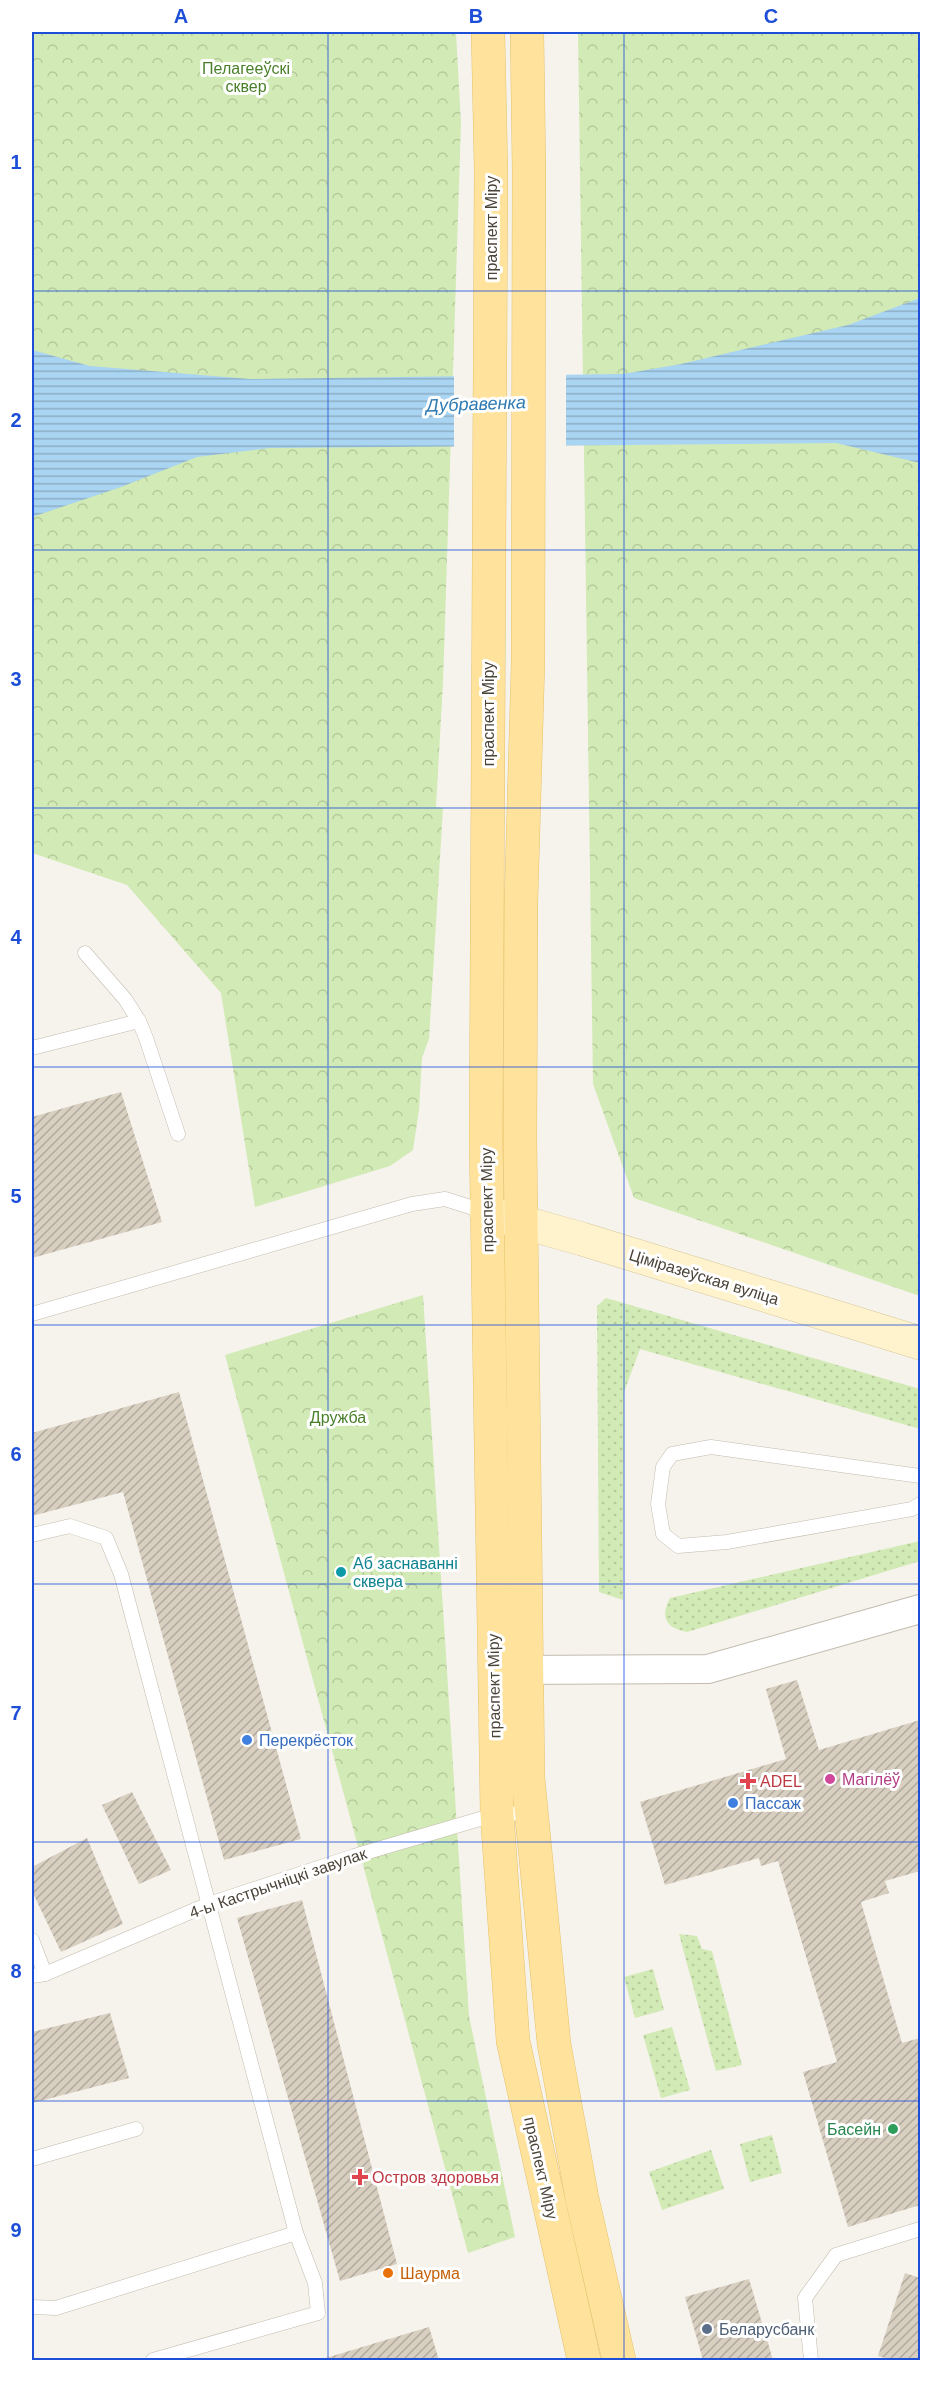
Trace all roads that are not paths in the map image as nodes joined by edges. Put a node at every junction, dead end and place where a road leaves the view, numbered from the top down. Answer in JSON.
{"nodes":[{"id":1,"x":488,"y":32,"type":"edge"},
{"id":2,"x":527,"y":32,"type":"edge"},
{"id":3,"x":85,"y":953,"type":"dead end"},
{"id":4,"x":139,"y":1021,"type":"junction"},
{"id":5,"x":32,"y":1048,"type":"edge"},
{"id":6,"x":178,"y":1134,"type":"dead end"},
{"id":7,"x":486,"y":1212,"type":"junction"},
{"id":8,"x":522,"y":1223,"type":"junction"},
{"id":9,"x":32,"y":1314,"type":"edge"},
{"id":10,"x":921,"y":1343,"type":"edge"},
{"id":11,"x":921,"y":1476,"type":"edge"},
{"id":12,"x":921,"y":1504,"type":"edge"},
{"id":13,"x":32,"y":1535,"type":"edge"},
{"id":14,"x":921,"y":1609,"type":"edge"},
{"id":15,"x":494,"y":1670,"type":"junction"},
{"id":16,"x":528,"y":1670,"type":"junction"},
{"id":17,"x":532,"y":1813,"type":"junction"},
{"id":18,"x":497,"y":1814,"type":"junction"},
{"id":19,"x":209,"y":1904,"type":"junction"},
{"id":20,"x":32,"y":1940,"type":"edge"},
{"id":21,"x":38,"y":1975,"type":"edge"},
{"id":22,"x":136,"y":2129,"type":"dead end"},
{"id":23,"x":32,"y":2159,"type":"edge"},
{"id":24,"x":921,"y":2229,"type":"edge"},
{"id":25,"x":296,"y":2233,"type":"junction"},
{"id":26,"x":32,"y":2307,"type":"edge"},
{"id":27,"x":153,"y":2361,"type":"edge"},
{"id":28,"x":584,"y":2361,"type":"edge"},
{"id":29,"x":620,"y":2361,"type":"edge"},
{"id":30,"x":811,"y":2361,"type":"edge"}],
"edges":[{"from":1,"to":7,"type":"main road","name":"праспект Міру"},
{"from":2,"to":8,"type":"main road","name":"праспект Міру"},
{"from":3,"to":4,"type":"lane"},
{"from":4,"to":5,"type":"lane"},
{"from":4,"to":6,"type":"lane"},
{"from":7,"to":8,"type":"main road","name":"Ціміразеўская вуліца"},
{"from":7,"to":9,"type":"lane"},
{"from":7,"to":15,"type":"main road","name":"праспект Міру"},
{"from":8,"to":10,"type":"main road","name":"Ціміразеўская вуліца"},
{"from":8,"to":16,"type":"main road","name":"праспект Міру"},
{"from":11,"to":12,"type":"lane"},
{"from":13,"to":19,"type":"lane"},
{"from":14,"to":16,"type":"street"},
{"from":15,"to":16,"type":"street"},
{"from":15,"to":18,"type":"main road","name":"праспект Міру"},
{"from":16,"to":17,"type":"main road","name":"праспект Міру"},
{"from":17,"to":18,"type":"lane","name":"4-ы Кастрычніцкі завулак"},
{"from":17,"to":29,"type":"main road","name":"праспект Міру"},
{"from":18,"to":19,"type":"lane","name":"4-ы Кастрычніцкі завулак"},
{"from":18,"to":28,"type":"main road","name":"праспект Міру"},
{"from":19,"to":21,"type":"lane","name":"4-ы Кастрычніцкі завулак"},
{"from":19,"to":25,"type":"lane"},
{"from":20,"to":21,"type":"lane"},
{"from":22,"to":23,"type":"lane"},
{"from":24,"to":30,"type":"lane"},
{"from":25,"to":26,"type":"lane"},
{"from":25,"to":27,"type":"lane"}]}
